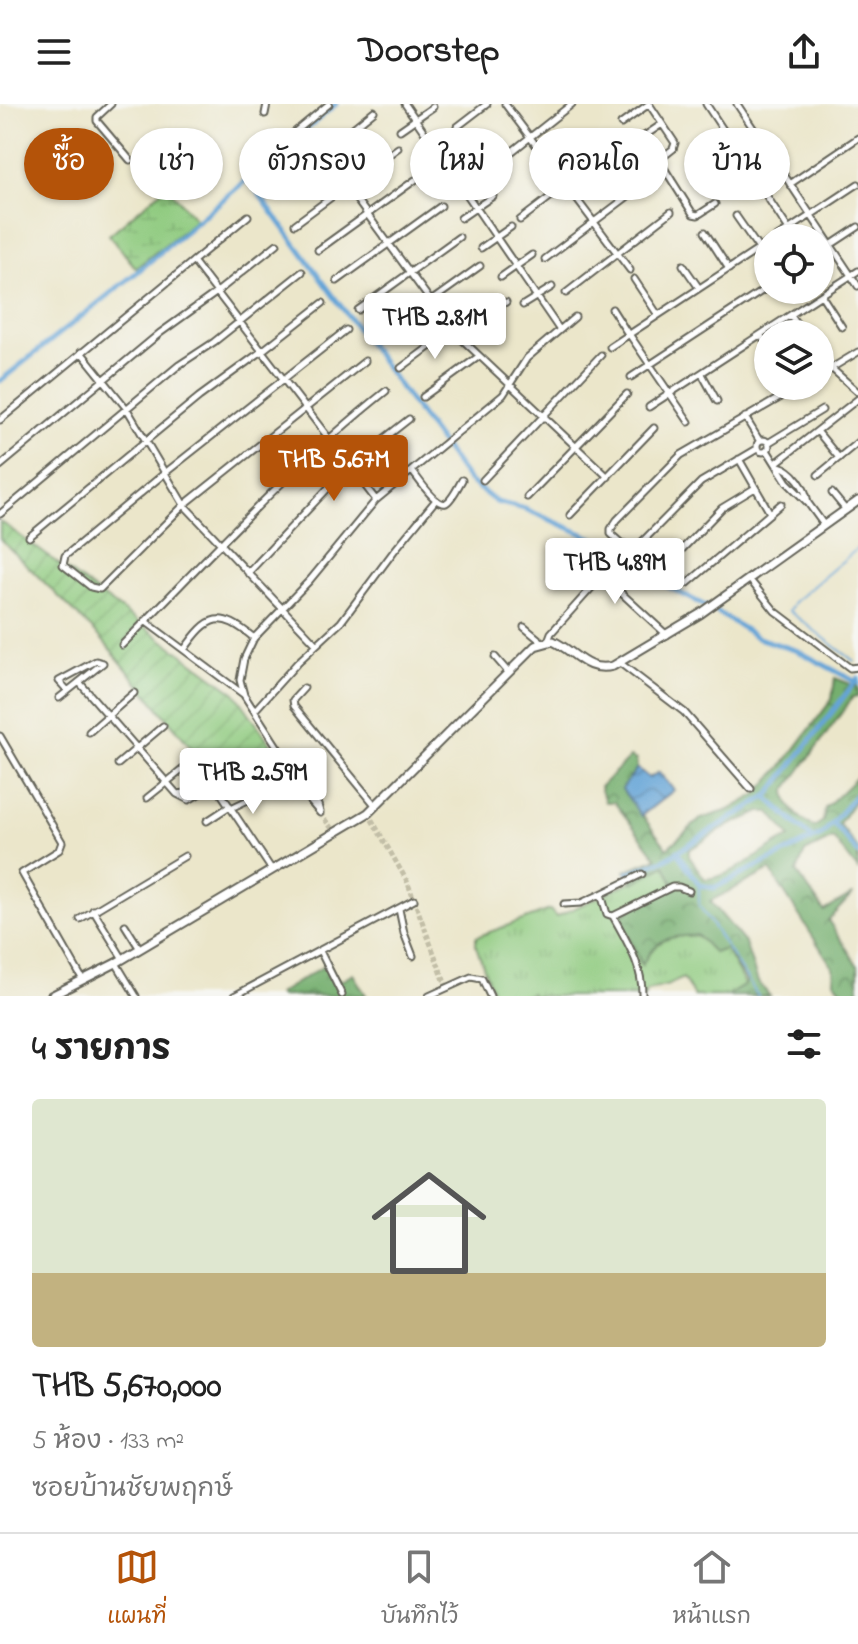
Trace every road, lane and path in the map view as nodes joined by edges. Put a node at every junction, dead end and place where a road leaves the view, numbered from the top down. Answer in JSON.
{"nodes":[{"id":1,"x":111,"y":104,"type":"edge"},
{"id":2,"x":267,"y":104,"type":"edge"},
{"id":3,"x":329,"y":104,"type":"edge"},
{"id":4,"x":405,"y":104,"type":"edge"},
{"id":5,"x":487,"y":104,"type":"edge"},
{"id":6,"x":505,"y":104,"type":"edge"},
{"id":7,"x":572,"y":104,"type":"edge"},
{"id":8,"x":649,"y":104,"type":"edge"},
{"id":9,"x":706,"y":104,"type":"edge"},
{"id":10,"x":737,"y":104,"type":"edge"},
{"id":11,"x":433,"y":107,"type":"dead end"},
{"id":12,"x":374,"y":111,"type":"dead end"},
{"id":13,"x":265,"y":114,"type":"dead end"},
{"id":14,"x":416,"y":119,"type":"junction"},
{"id":15,"x":621,"y":124,"type":"dead end"},
{"id":16,"x":662,"y":124,"type":"junction"},
{"id":17,"x":457,"y":127,"type":"dead end"},
{"id":18,"x":300,"y":128,"type":"edge"},
{"id":19,"x":354,"y":128,"type":"edge"},
{"id":20,"x":422,"y":128,"type":"edge"},
{"id":21,"x":542,"y":128,"type":"edge"},
{"id":22,"x":656,"y":128,"type":"edge"},
{"id":23,"x":664,"y":128,"type":"edge"},
{"id":24,"x":753,"y":128,"type":"edge"},
{"id":25,"x":400,"y":130,"type":"dead end"},
{"id":26,"x":668,"y":134,"type":"edge"},
{"id":27,"x":529,"y":138,"type":"joint"},
{"id":28,"x":858,"y":138,"type":"edge"},
{"id":29,"x":398,"y":148,"type":"dead end"},
{"id":30,"x":394,"y":151,"type":"edge"},
{"id":31,"x":513,"y":151,"type":"edge"},
{"id":32,"x":668,"y":152,"type":"edge"},
{"id":33,"x":130,"y":160,"type":"dead end"},
{"id":34,"x":668,"y":175,"type":"edge"},
{"id":35,"x":410,"y":184,"type":"edge"},
{"id":36,"x":790,"y":184,"type":"joint"},
{"id":37,"x":858,"y":184,"type":"edge"},
{"id":38,"x":328,"y":200,"type":"edge"},
{"id":39,"x":356,"y":200,"type":"edge"},
{"id":40,"x":470,"y":200,"type":"edge"},
{"id":41,"x":487,"y":200,"type":"edge"},
{"id":42,"x":546,"y":200,"type":"edge"},
{"id":43,"x":576,"y":200,"type":"edge"},
{"id":44,"x":622,"y":200,"type":"edge"},
{"id":45,"x":715,"y":204,"type":"dead end"},
{"id":46,"x":441,"y":206,"type":"dead end"},
{"id":47,"x":476,"y":208,"type":"junction"},
{"id":48,"x":671,"y":212,"type":"dead end"},
{"id":49,"x":366,"y":215,"type":"junction"},
{"id":50,"x":811,"y":215,"type":"junction"},
{"id":51,"x":248,"y":216,"type":"dead end"},
{"id":52,"x":736,"y":216,"type":"dead end"},
{"id":53,"x":461,"y":218,"type":"dead end"},
{"id":54,"x":520,"y":220,"type":"dead end"},
{"id":55,"x":593,"y":222,"type":"junction"},
{"id":56,"x":295,"y":224,"type":"dead end"},
{"id":57,"x":785,"y":224,"type":"edge"},
{"id":58,"x":798,"y":224,"type":"edge"},
{"id":59,"x":817,"y":224,"type":"edge"},
{"id":60,"x":511,"y":227,"type":"dead end"},
{"id":61,"x":858,"y":227,"type":"edge"},
{"id":62,"x":705,"y":232,"type":"dead end"},
{"id":63,"x":459,"y":237,"type":"dead end"},
{"id":64,"x":496,"y":237,"type":"junction"},
{"id":65,"x":754,"y":242,"type":"edge"},
{"id":66,"x":834,"y":243,"type":"edge"},
{"id":67,"x":277,"y":244,"type":"dead end"},
{"id":68,"x":388,"y":244,"type":"junction"},
{"id":69,"x":481,"y":248,"type":"dead end"},
{"id":70,"x":318,"y":250,"type":"dead end"},
{"id":71,"x":834,"y":250,"type":"edge"},
{"id":72,"x":754,"y":252,"type":"edge"},
{"id":73,"x":617,"y":254,"type":"junction"},
{"id":74,"x":532,"y":255,"type":"dead end"},
{"id":75,"x":545,"y":259,"type":"dead end"},
{"id":76,"x":193,"y":261,"type":"junction"},
{"id":77,"x":683,"y":265,"type":"dead end"},
{"id":78,"x":480,"y":266,"type":"dead end"},
{"id":79,"x":516,"y":266,"type":"junction"},
{"id":80,"x":729,"y":269,"type":"junction"},
{"id":81,"x":630,"y":270,"type":"dead end"},
{"id":82,"x":858,"y":271,"type":"edge"},
{"id":83,"x":302,"y":272,"type":"dead end"},
{"id":84,"x":409,"y":273,"type":"junction"},
{"id":85,"x":851,"y":276,"type":"junction"},
{"id":86,"x":501,"y":277,"type":"dead end"},
{"id":87,"x":634,"y":279,"type":"dead end"},
{"id":88,"x":337,"y":281,"type":"dead end"},
{"id":89,"x":858,"y":286,"type":"edge"},
{"id":90,"x":552,"y":287,"type":"dead end"},
{"id":91,"x":699,"y":288,"type":"junction"},
{"id":92,"x":834,"y":288,"type":"edge"},
{"id":93,"x":217,"y":292,"type":"junction"},
{"id":94,"x":566,"y":293,"type":"dead end"},
{"id":95,"x":537,"y":296,"type":"junction"},
{"id":96,"x":754,"y":296,"type":"edge"},
{"id":97,"x":430,"y":302,"type":"junction"},
{"id":98,"x":506,"y":302,"type":"dead end"},
{"id":99,"x":323,"y":303,"type":"dead end"},
{"id":100,"x":810,"y":304,"type":"edge"},
{"id":101,"x":827,"y":304,"type":"edge"},
{"id":102,"x":523,"y":305,"type":"dead end"},
{"id":103,"x":612,"y":309,"type":"dead end"},
{"id":104,"x":358,"y":310,"type":"dead end"},
{"id":105,"x":658,"y":315,"type":"junction"},
{"id":106,"x":791,"y":316,"type":"junction"},
{"id":107,"x":575,"y":317,"type":"dead end"},
{"id":108,"x":785,"y":320,"type":"edge"},
{"id":109,"x":794,"y":320,"type":"edge"},
{"id":110,"x":240,"y":322,"type":"junction"},
{"id":111,"x":842,"y":327,"type":"dead end"},
{"id":112,"x":559,"y":329,"type":"junction"},
{"id":113,"x":346,"y":330,"type":"dead end"},
{"id":114,"x":452,"y":330,"type":"junction"},
{"id":115,"x":629,"y":334,"type":"junction"},
{"id":116,"x":378,"y":339,"type":"dead end"},
{"id":117,"x":754,"y":341,"type":"edge"},
{"id":118,"x":610,"y":347,"type":"dead end"},
{"id":119,"x":262,"y":351,"type":"junction"},
{"id":120,"x":81,"y":352,"type":"junction"},
{"id":121,"x":858,"y":352,"type":"edge"},
{"id":122,"x":601,"y":355,"type":"dead end"},
{"id":123,"x":478,"y":357,"type":"junction"},
{"id":124,"x":365,"y":361,"type":"dead end"},
{"id":125,"x":650,"y":365,"type":"junction"},
{"id":126,"x":834,"y":366,"type":"edge"},
{"id":127,"x":401,"y":368,"type":"dead end"},
{"id":128,"x":834,"y":371,"type":"edge"},
{"id":129,"x":702,"y":374,"type":"junction"},
{"id":130,"x":631,"y":377,"type":"dead end"},
{"id":131,"x":103,"y":380,"type":"junction"},
{"id":132,"x":284,"y":380,"type":"junction"},
{"id":133,"x":509,"y":386,"type":"junction"},
{"id":134,"x":386,"y":391,"type":"dead end"},
{"id":135,"x":858,"y":392,"type":"edge"},
{"id":136,"x":627,"y":394,"type":"dead end"},
{"id":137,"x":671,"y":394,"type":"junction"},
{"id":138,"x":423,"y":397,"type":"dead end"},
{"id":139,"x":858,"y":399,"type":"edge"},
{"id":140,"x":775,"y":400,"type":"edge"},
{"id":141,"x":717,"y":401,"type":"dead end"},
{"id":142,"x":649,"y":407,"type":"dead end"},
{"id":143,"x":306,"y":408,"type":"junction"},
{"id":144,"x":127,"y":409,"type":"junction"},
{"id":145,"x":822,"y":410,"type":"dead end"},
{"id":146,"x":544,"y":417,"type":"junction"},
{"id":147,"x":745,"y":417,"type":"junction"},
{"id":148,"x":409,"y":419,"type":"dead end"},
{"id":149,"x":0,"y":420,"type":"edge"},
{"id":150,"x":689,"y":422,"type":"dead end"},
{"id":151,"x":654,"y":428,"type":"dead end"},
{"id":152,"x":817,"y":431,"type":"junction"},
{"id":153,"x":328,"y":438,"type":"junction"},
{"id":154,"x":146,"y":440,"type":"junction"},
{"id":155,"x":760,"y":440,"type":"junction"},
{"id":156,"x":858,"y":442,"type":"edge"},
{"id":157,"x":768,"y":443,"type":"junction"},
{"id":158,"x":576,"y":447,"type":"junction"},
{"id":159,"x":757,"y":449,"type":"junction"},
{"id":160,"x":767,"y":450,"type":"junction"},
{"id":161,"x":839,"y":458,"type":"junction"},
{"id":162,"x":739,"y":459,"type":"junction"},
{"id":163,"x":778,"y":464,"type":"junction"},
{"id":164,"x":0,"y":466,"type":"edge"},
{"id":165,"x":349,"y":466,"type":"junction"},
{"id":166,"x":412,"y":471,"type":"junction"},
{"id":167,"x":165,"y":473,"type":"junction"},
{"id":168,"x":818,"y":475,"type":"dead end"},
{"id":169,"x":794,"y":476,"type":"junction"},
{"id":170,"x":608,"y":477,"type":"junction"},
{"id":171,"x":462,"y":480,"type":"dead end"},
{"id":172,"x":483,"y":480,"type":"dead end"},
{"id":173,"x":787,"y":482,"type":"junction"},
{"id":174,"x":755,"y":488,"type":"junction"},
{"id":175,"x":832,"y":493,"type":"dead end"},
{"id":176,"x":527,"y":497,"type":"dead end"},
{"id":177,"x":376,"y":500,"type":"junction"},
{"id":178,"x":435,"y":501,"type":"junction"},
{"id":179,"x":858,"y":501,"type":"edge"},
{"id":180,"x":808,"y":503,"type":"junction"},
{"id":181,"x":781,"y":504,"type":"dead end"},
{"id":182,"x":184,"y":505,"type":"junction"},
{"id":183,"x":846,"y":510,"type":"junction"},
{"id":184,"x":770,"y":513,"type":"junction"},
{"id":185,"x":0,"y":514,"type":"edge"},
{"id":186,"x":570,"y":515,"type":"dead end"},
{"id":187,"x":824,"y":526,"type":"junction"},
{"id":188,"x":29,"y":537,"type":"dead end"},
{"id":189,"x":219,"y":543,"type":"junction"},
{"id":190,"x":582,"y":557,"type":"dead end"},
{"id":191,"x":248,"y":573,"type":"junction"},
{"id":192,"x":603,"y":575,"type":"junction"},
{"id":193,"x":750,"y":580,"type":"junction"},
{"id":194,"x":282,"y":607,"type":"junction"},
{"id":195,"x":145,"y":621,"type":"junction"},
{"id":196,"x":524,"y":627,"type":"dead end"},
{"id":197,"x":667,"y":635,"type":"junction"},
{"id":198,"x":254,"y":638,"type":"junction"},
{"id":199,"x":545,"y":641,"type":"junction"},
{"id":200,"x":316,"y":644,"type":"junction"},
{"id":201,"x":122,"y":645,"type":"dead end"},
{"id":202,"x":184,"y":650,"type":"junction"},
{"id":203,"x":495,"y":657,"type":"dead end"},
{"id":204,"x":620,"y":663,"type":"junction"},
{"id":205,"x":858,"y":667,"type":"edge"},
{"id":206,"x":508,"y":672,"type":"junction"},
{"id":207,"x":79,"y":682,"type":"junction"},
{"id":208,"x":304,"y":688,"type":"dead end"},
{"id":209,"x":68,"y":691,"type":"junction"},
{"id":210,"x":134,"y":693,"type":"dead end"},
{"id":211,"x":244,"y":695,"type":"junction"},
{"id":212,"x":59,"y":698,"type":"dead end"},
{"id":213,"x":255,"y":710,"type":"junction"},
{"id":214,"x":108,"y":715,"type":"junction"},
{"id":215,"x":163,"y":726,"type":"dead end"},
{"id":216,"x":89,"y":732,"type":"dead end"},
{"id":217,"x":0,"y":736,"type":"edge"},
{"id":218,"x":137,"y":748,"type":"junction"},
{"id":219,"x":192,"y":762,"type":"dead end"},
{"id":220,"x":118,"y":764,"type":"dead end"},
{"id":221,"x":290,"y":780,"type":"dead end"},
{"id":222,"x":166,"y":782,"type":"junction"},
{"id":223,"x":215,"y":784,"type":"junction"},
{"id":224,"x":751,"y":789,"type":"dead end"},
{"id":225,"x":177,"y":794,"type":"junction"},
{"id":226,"x":147,"y":798,"type":"dead end"},
{"id":227,"x":376,"y":806,"type":"junction"},
{"id":228,"x":231,"y":807,"type":"junction"},
{"id":229,"x":320,"y":812,"type":"tunnel mouth"},
{"id":230,"x":207,"y":821,"type":"dead end"},
{"id":231,"x":185,"y":856,"type":"dead end"},
{"id":232,"x":272,"y":871,"type":"junction"},
{"id":233,"x":642,"y":874,"type":"dead end"},
{"id":234,"x":689,"y":891,"type":"dead end"},
{"id":235,"x":601,"y":894,"type":"junction"},
{"id":236,"x":414,"y":900,"type":"dead end"},
{"id":237,"x":564,"y":904,"type":"dead end"},
{"id":238,"x":399,"y":909,"type":"junction"},
{"id":239,"x":93,"y":910,"type":"junction"},
{"id":240,"x":613,"y":916,"type":"junction"},
{"id":241,"x":80,"y":919,"type":"dead end"},
{"id":242,"x":125,"y":925,"type":"dead end"},
{"id":243,"x":140,"y":949,"type":"junction"},
{"id":244,"x":320,"y":951,"type":"junction"},
{"id":245,"x":413,"y":956,"type":"dead end"},
{"id":246,"x":119,"y":961,"type":"junction"},
{"id":247,"x":83,"y":980,"type":"junction"},
{"id":248,"x":342,"y":995,"type":"edge"},
{"id":249,"x":51,"y":996,"type":"edge"},
{"id":250,"x":136,"y":996,"type":"edge"},
{"id":251,"x":234,"y":996,"type":"edge"},
{"id":252,"x":429,"y":996,"type":"edge"},
{"id":253,"x":490,"y":996,"type":"edge"},
{"id":254,"x":642,"y":996,"type":"edge"}],
"edges":[{"from":1,"to":33,"type":"street"},
{"from":2,"to":13,"type":"street"},
{"from":3,"to":18,"type":"street"},
{"from":4,"to":14,"type":"street"},
{"from":5,"to":17,"type":"street"},
{"from":6,"to":27,"type":"street"},
{"from":7,"to":21,"type":"street"},
{"from":8,"to":15,"type":"street"},
{"from":8,"to":16,"type":"street"},
{"from":9,"to":57,"type":"street"},
{"from":10,"to":24,"type":"street"},
{"from":11,"to":14,"type":"street"},
{"from":12,"to":19,"type":"street"},
{"from":14,"to":20,"type":"street"},
{"from":14,"to":25,"type":"street"},
{"from":16,"to":22,"type":"street"},
{"from":16,"to":23,"type":"street"},
{"from":26,"to":32,"type":"street"},
{"from":27,"to":31,"type":"street"},
{"from":28,"to":36,"type":"street"},
{"from":29,"to":30,"type":"street"},
{"from":34,"to":45,"type":"street"},
{"from":35,"to":49,"type":"street"},
{"from":36,"to":50,"type":"street"},
{"from":37,"to":50,"type":"street"},
{"from":38,"to":56,"type":"street"},
{"from":39,"to":49,"type":"street"},
{"from":40,"to":47,"type":"street"},
{"from":41,"to":47,"type":"street"},
{"from":42,"to":54,"type":"street"},
{"from":43,"to":55,"type":"street"},
{"from":44,"to":55,"type":"street"},
{"from":46,"to":68,"type":"street"},
{"from":47,"to":53,"type":"street"},
{"from":47,"to":64,"type":"street"},
{"from":48,"to":73,"type":"street"},
{"from":49,"to":68,"type":"street"},
{"from":49,"to":70,"type":"street"},
{"from":50,"to":58,"type":"street"},
{"from":50,"to":59,"type":"street"},
{"from":51,"to":76,"type":"street"},
{"from":52,"to":65,"type":"street"},
{"from":55,"to":73,"type":"street"},
{"from":55,"to":75,"type":"street"},
{"from":60,"to":64,"type":"street"},
{"from":61,"to":66,"type":"street"},
{"from":62,"to":80,"type":"street"},
{"from":63,"to":84,"type":"street"},
{"from":64,"to":69,"type":"street"},
{"from":64,"to":79,"type":"street"},
{"from":67,"to":93,"type":"street"},
{"from":68,"to":84,"type":"street"},
{"from":68,"to":88,"type":"street"},
{"from":71,"to":85,"type":"street"},
{"from":72,"to":80,"type":"street"},
{"from":73,"to":81,"type":"street"},
{"from":73,"to":94,"type":"street"},
{"from":74,"to":79,"type":"street"},
{"from":76,"to":93,"type":"street"},
{"from":76,"to":120,"type":"street"},
{"from":77,"to":91,"type":"street"},
{"from":78,"to":97,"type":"street"},
{"from":79,"to":86,"type":"street"},
{"from":79,"to":95,"type":"street"},
{"from":80,"to":91,"type":"street"},
{"from":82,"to":85,"type":"street"},
{"from":83,"to":110,"type":"street"},
{"from":84,"to":97,"type":"street"},
{"from":84,"to":104,"type":"street"},
{"from":85,"to":89,"type":"street"},
{"from":85,"to":92,"type":"street"},
{"from":87,"to":105,"type":"street"},
{"from":90,"to":95,"type":"street"},
{"from":91,"to":105,"type":"street"},
{"from":93,"to":110,"type":"street"},
{"from":93,"to":131,"type":"street"},
{"from":95,"to":102,"type":"street"},
{"from":95,"to":112,"type":"street"},
{"from":96,"to":125,"type":"street"},
{"from":97,"to":114,"type":"street"},
{"from":97,"to":116,"type":"street"},
{"from":98,"to":114,"type":"street"},
{"from":99,"to":119,"type":"street"},
{"from":100,"to":106,"type":"street"},
{"from":101,"to":111,"type":"street"},
{"from":103,"to":115,"type":"street"},
{"from":105,"to":115,"type":"street"},
{"from":106,"to":108,"type":"street"},
{"from":106,"to":109,"type":"street"},
{"from":107,"to":112,"type":"street"},
{"from":110,"to":119,"type":"street"},
{"from":110,"to":144,"type":"street"},
{"from":112,"to":133,"type":"street"},
{"from":113,"to":132,"type":"street"},
{"from":114,"to":123,"type":"street"},
{"from":114,"to":127,"type":"street"},
{"from":115,"to":118,"type":"street"},
{"from":115,"to":125,"type":"street"},
{"from":117,"to":129,"type":"street"},
{"from":119,"to":132,"type":"street"},
{"from":119,"to":154,"type":"street"},
{"from":120,"to":131,"type":"street"},
{"from":120,"to":149,"type":"street"},
{"from":121,"to":126,"type":"street"},
{"from":122,"to":146,"type":"street"},
{"from":123,"to":133,"type":"street"},
{"from":123,"to":138,"type":"street"},
{"from":124,"to":143,"type":"street"},
{"from":125,"to":130,"type":"street"},
{"from":125,"to":137,"type":"street"},
{"from":128,"to":135,"type":"street"},
{"from":129,"to":137,"type":"street"},
{"from":129,"to":141,"type":"street"},
{"from":131,"to":144,"type":"street"},
{"from":131,"to":164,"type":"street"},
{"from":132,"to":143,"type":"street"},
{"from":132,"to":167,"type":"street"},
{"from":133,"to":146,"type":"street"},
{"from":133,"to":166,"type":"street"},
{"from":134,"to":153,"type":"street"},
{"from":136,"to":158,"type":"street"},
{"from":137,"to":142,"type":"street"},
{"from":137,"to":150,"type":"street"},
{"from":139,"to":152,"type":"street"},
{"from":140,"to":147,"type":"street"},
{"from":143,"to":153,"type":"street"},
{"from":143,"to":182,"type":"street"},
{"from":144,"to":154,"type":"street"},
{"from":144,"to":185,"type":"street"},
{"from":145,"to":157,"type":"street"},
{"from":146,"to":158,"type":"street"},
{"from":146,"to":172,"type":"street"},
{"from":147,"to":155,"type":"street"},
{"from":147,"to":162,"type":"street"},
{"from":148,"to":165,"type":"street"},
{"from":151,"to":170,"type":"street"},
{"from":152,"to":161,"type":"street"},
{"from":152,"to":163,"type":"street"},
{"from":153,"to":165,"type":"street"},
{"from":153,"to":189,"type":"street"},
{"from":154,"to":167,"type":"street"},
{"from":154,"to":188,"type":"street"},
{"from":155,"to":157,"type":"street"},
{"from":155,"to":159,"type":"street"},
{"from":156,"to":161,"type":"street"},
{"from":157,"to":160,"type":"street"},
{"from":158,"to":170,"type":"street"},
{"from":158,"to":176,"type":"street"},
{"from":159,"to":160,"type":"street"},
{"from":159,"to":162,"type":"street"},
{"from":160,"to":163,"type":"street"},
{"from":161,"to":168,"type":"street"},
{"from":162,"to":174,"type":"street"},
{"from":163,"to":169,"type":"street"},
{"from":163,"to":173,"type":"street"},
{"from":165,"to":177,"type":"street"},
{"from":165,"to":191,"type":"street"},
{"from":166,"to":177,"type":"street"},
{"from":166,"to":178,"type":"street"},
{"from":167,"to":182,"type":"street"},
{"from":167,"to":182,"type":"street"},
{"from":169,"to":173,"type":"street"},
{"from":169,"to":180,"type":"street"},
{"from":170,"to":186,"type":"street"},
{"from":171,"to":178,"type":"street"},
{"from":173,"to":180,"type":"street"},
{"from":174,"to":184,"type":"street"},
{"from":174,"to":184,"type":"street"},
{"from":175,"to":183,"type":"street"},
{"from":177,"to":194,"type":"street"},
{"from":178,"to":200,"type":"street"},
{"from":179,"to":183,"type":"main road"},
{"from":180,"to":187,"type":"street"},
{"from":181,"to":184,"type":"street"},
{"from":182,"to":189,"type":"street"},
{"from":183,"to":187,"type":"main road"},
{"from":187,"to":193,"type":"main road"},
{"from":189,"to":191,"type":"street"},
{"from":189,"to":195,"type":"street"},
{"from":190,"to":192,"type":"street"},
{"from":191,"to":194,"type":"street"},
{"from":192,"to":197,"type":"street"},
{"from":192,"to":199,"type":"street"},
{"from":193,"to":197,"type":"main road"},
{"from":193,"to":205,"type":"street"},
{"from":194,"to":198,"type":"street"},
{"from":194,"to":200,"type":"street"},
{"from":195,"to":201,"type":"street"},
{"from":195,"to":202,"type":"street"},
{"from":196,"to":199,"type":"street"},
{"from":197,"to":204,"type":"main road"},
{"from":198,"to":202,"type":"street"},
{"from":198,"to":211,"type":"street"},
{"from":199,"to":204,"type":"main road"},
{"from":199,"to":206,"type":"main road"},
{"from":200,"to":213,"type":"street"},
{"from":202,"to":211,"type":"street"},
{"from":203,"to":206,"type":"street"},
{"from":204,"to":224,"type":"street"},
{"from":206,"to":227,"type":"main road"},
{"from":207,"to":209,"type":"street"},
{"from":207,"to":209,"type":"street"},
{"from":207,"to":214,"type":"street"},
{"from":208,"to":227,"type":"street"},
{"from":209,"to":212,"type":"street"},
{"from":210,"to":214,"type":"street"},
{"from":211,"to":213,"type":"street"},
{"from":213,"to":229,"type":"street"},
{"from":214,"to":216,"type":"street"},
{"from":214,"to":218,"type":"street"},
{"from":215,"to":218,"type":"street"},
{"from":217,"to":247,"type":"street"},
{"from":218,"to":220,"type":"street"},
{"from":218,"to":222,"type":"street"},
{"from":219,"to":222,"type":"street"},
{"from":221,"to":228,"type":"street"},
{"from":222,"to":225,"type":"street"},
{"from":222,"to":226,"type":"street"},
{"from":223,"to":225,"type":"street"},
{"from":223,"to":225,"type":"street"},
{"from":223,"to":228,"type":"street"},
{"from":227,"to":232,"type":"main road"},
{"from":228,"to":230,"type":"street"},
{"from":228,"to":232,"type":"street"},
{"from":231,"to":239,"type":"street"},
{"from":232,"to":243,"type":"main road"},
{"from":233,"to":235,"type":"street"},
{"from":234,"to":240,"type":"street"},
{"from":235,"to":237,"type":"street"},
{"from":235,"to":240,"type":"street"},
{"from":236,"to":238,"type":"street"},
{"from":238,"to":244,"type":"street"},
{"from":238,"to":245,"type":"street"},
{"from":239,"to":241,"type":"street"},
{"from":239,"to":246,"type":"street"},
{"from":240,"to":254,"type":"street"},
{"from":242,"to":243,"type":"street"},
{"from":243,"to":246,"type":"main road"},
{"from":244,"to":248,"type":"street"},
{"from":244,"to":251,"type":"street"},
{"from":246,"to":247,"type":"main road"},
{"from":246,"to":250,"type":"street"},
{"from":247,"to":249,"type":"main road"},
{"from":252,"to":253,"type":"street"}]}
